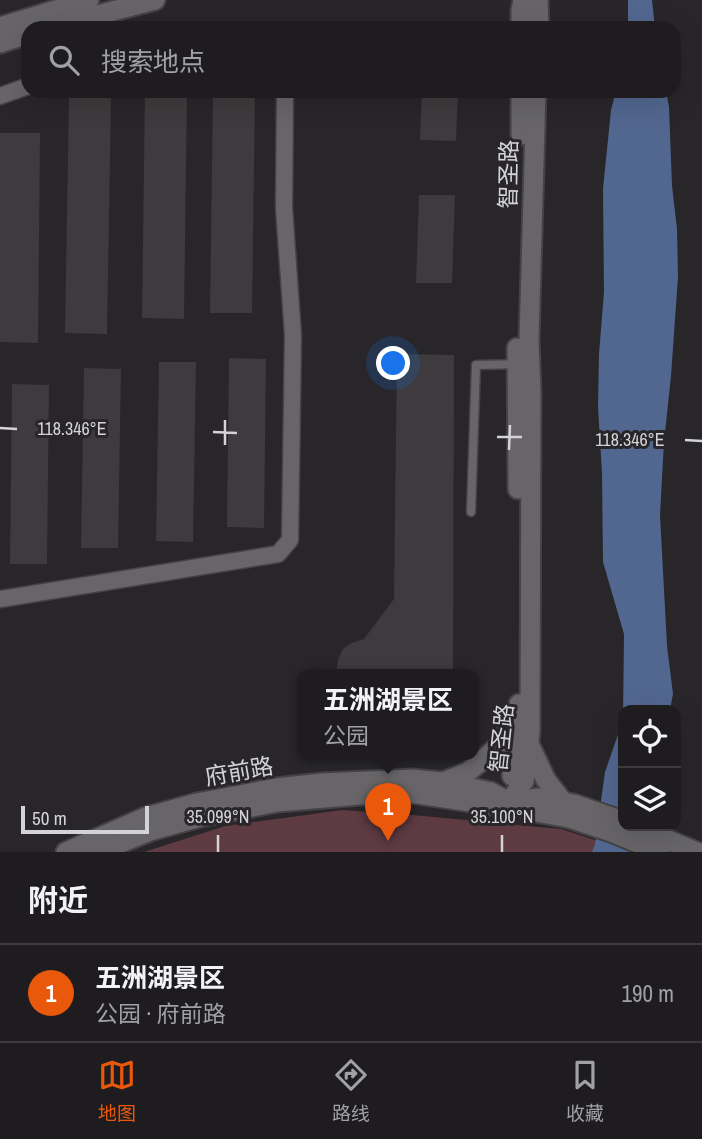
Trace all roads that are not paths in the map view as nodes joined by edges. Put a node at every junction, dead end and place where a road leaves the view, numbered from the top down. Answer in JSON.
{"nodes":[{"id":1,"x":89,"y":0,"type":"edge"},
{"id":2,"x":155,"y":0,"type":"edge"},
{"id":3,"x":523,"y":0,"type":"edge"},
{"id":4,"x":538,"y":0,"type":"edge"},
{"id":5,"x":75,"y":21,"type":"edge"},
{"id":6,"x":521,"y":21,"type":"edge"},
{"id":7,"x":539,"y":21,"type":"edge"},
{"id":8,"x":0,"y":27,"type":"edge"},
{"id":9,"x":21,"y":36,"type":"edge"},
{"id":10,"x":0,"y":43,"type":"edge"},
{"id":11,"x":21,"y":88,"type":"edge"},
{"id":12,"x":0,"y":96,"type":"edge"},
{"id":13,"x":285,"y":98,"type":"edge"},
{"id":14,"x":521,"y":98,"type":"edge"},
{"id":15,"x":536,"y":98,"type":"edge"},
{"id":16,"x":517,"y":364,"type":"junction"},
{"id":17,"x":471,"y":512,"type":"dead end"},
{"id":18,"x":0,"y":598,"type":"edge"},
{"id":19,"x":519,"y":709,"type":"junction"},
{"id":20,"x":529,"y":744,"type":"junction"},
{"id":21,"x":443,"y":782,"type":"junction"},
{"id":22,"x":509,"y":802,"type":"junction"},
{"id":23,"x":569,"y":808,"type":"junction"},
{"id":24,"x":618,"y":820,"type":"edge"},
{"id":25,"x":647,"y":831,"type":"edge"},
{"id":26,"x":65,"y":852,"type":"edge"},
{"id":27,"x":99,"y":852,"type":"edge"},
{"id":28,"x":660,"y":852,"type":"edge"},
{"id":29,"x":697,"y":852,"type":"edge"}],
"edges":[{"from":1,"to":8,"type":"street"},
{"from":2,"to":5,"type":"street"},
{"from":3,"to":6,"type":"street"},
{"from":4,"to":7,"type":"street"},
{"from":9,"to":10,"type":"street"},
{"from":11,"to":12,"type":"street"},
{"from":13,"to":18,"type":"street"},
{"from":14,"to":16,"type":"street","name":"智圣路"},
{"from":15,"to":20,"type":"street","name":"智圣路"},
{"from":16,"to":17,"type":"lane"},
{"from":16,"to":19,"type":"street","name":"智圣路"},
{"from":19,"to":21,"type":"street"},
{"from":19,"to":22,"type":"street","name":"智圣路"},
{"from":20,"to":22,"type":"street","name":"智圣路"},
{"from":20,"to":23,"type":"street"},
{"from":21,"to":22,"type":"street","name":"府前路"},
{"from":21,"to":26,"type":"street","name":"府前路"},
{"from":22,"to":23,"type":"street","name":"府前路"},
{"from":22,"to":27,"type":"street","name":"府前路"},
{"from":23,"to":24,"type":"street","name":"府前路"},
{"from":23,"to":28,"type":"street","name":"府前路"},
{"from":25,"to":29,"type":"street"}]}
